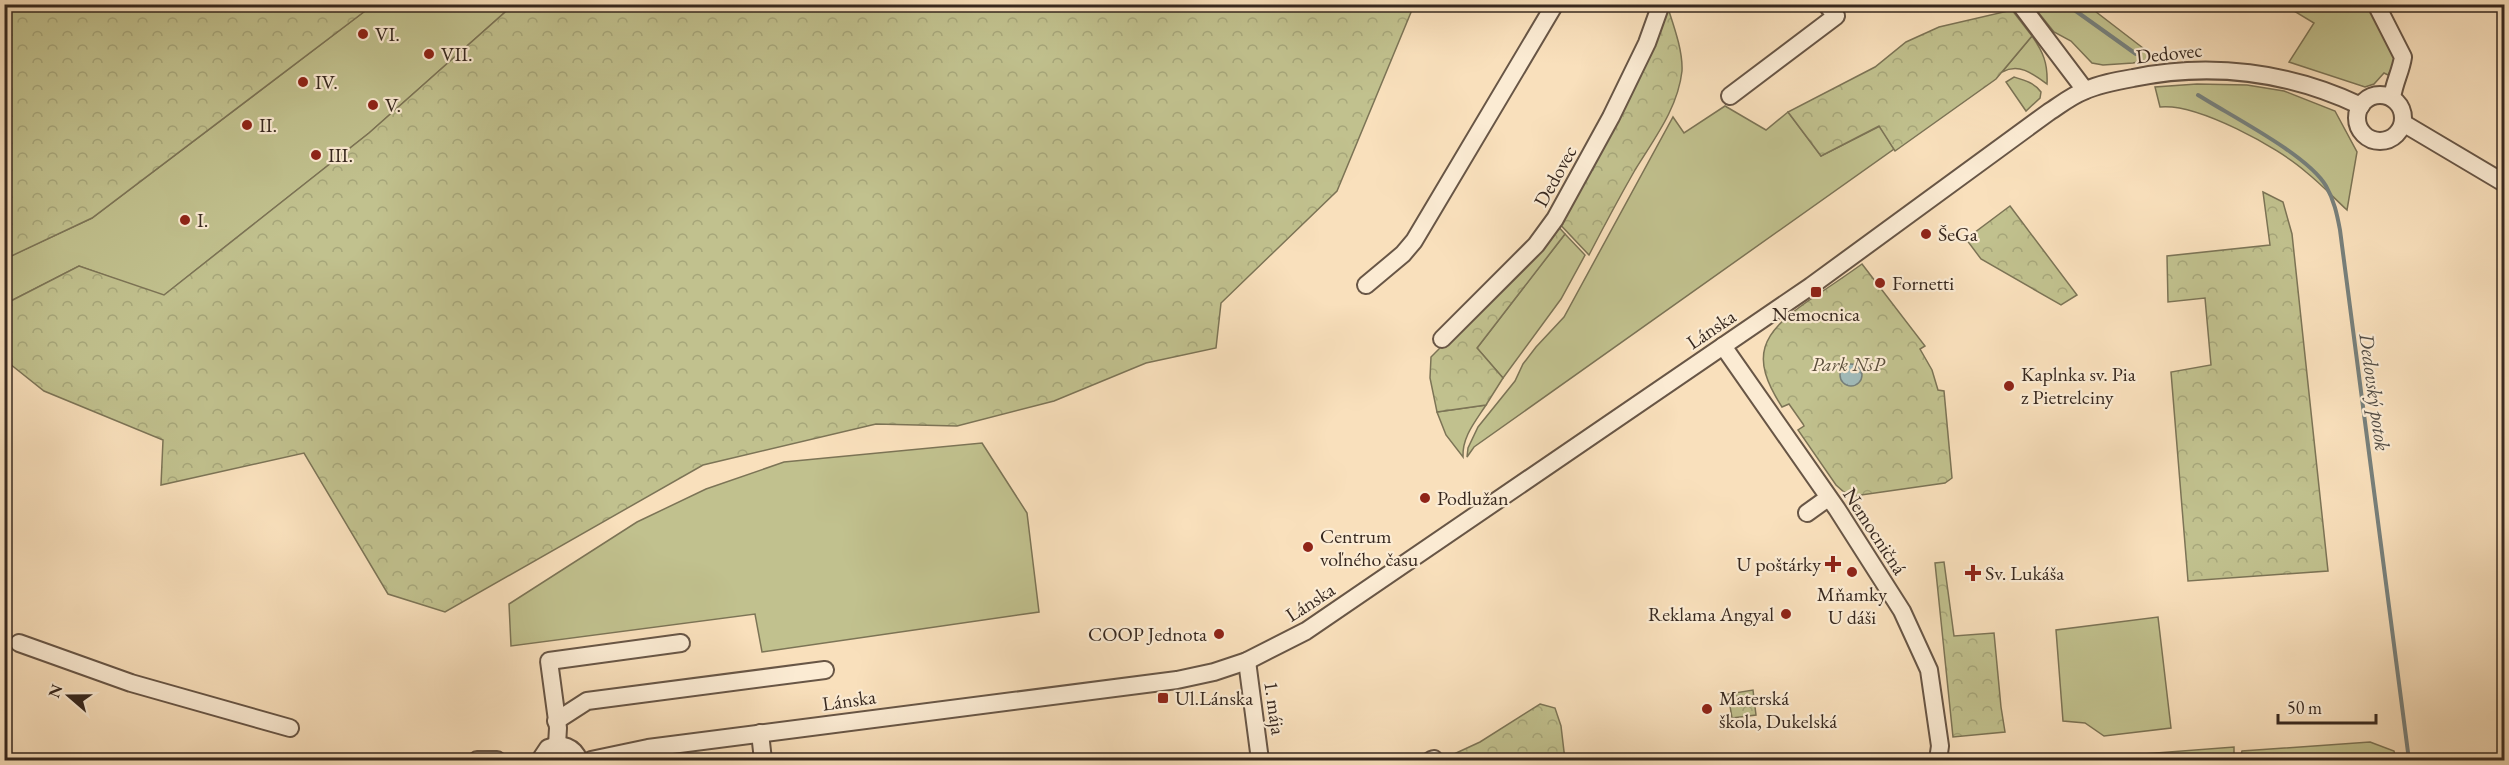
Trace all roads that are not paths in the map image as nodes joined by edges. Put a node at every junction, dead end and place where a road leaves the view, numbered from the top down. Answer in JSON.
{"nodes":[{"id":1,"x":1555,"y":4,"type":"edge"},
{"id":2,"x":1660,"y":4,"type":"edge"},
{"id":3,"x":1826,"y":4,"type":"edge"},
{"id":4,"x":2020,"y":4,"type":"edge"},
{"id":5,"x":2376,"y":4,"type":"edge"},
{"id":6,"x":2085,"y":90,"type":"junction"},
{"id":7,"x":1730,"y":96,"type":"dead end"},
{"id":8,"x":2392,"y":98,"type":"junction"},
{"id":9,"x":2361,"y":106,"type":"junction"},
{"id":10,"x":2403,"y":123,"type":"junction"},
{"id":11,"x":2505,"y":183,"type":"edge"},
{"id":12,"x":1366,"y":285,"type":"dead end"},
{"id":13,"x":1442,"y":339,"type":"dead end"},
{"id":14,"x":1723,"y":346,"type":"junction"},
{"id":15,"x":1828,"y":498,"type":"junction"},
{"id":16,"x":1807,"y":513,"type":"dead end"},
{"id":17,"x":19,"y":643,"type":"dead end"},
{"id":18,"x":681,"y":643,"type":"dead end"},
{"id":19,"x":1247,"y":661,"type":"junction"},
{"id":20,"x":825,"y":670,"type":"dead end"},
{"id":21,"x":556,"y":722,"type":"junction"},
{"id":22,"x":290,"y":728,"type":"dead end"},
{"id":23,"x":760,"y":733,"type":"junction"},
{"id":24,"x":557,"y":745,"type":"junction"},
{"id":25,"x":540,"y":760,"type":"edge"},
{"id":26,"x":579,"y":760,"type":"edge"},
{"id":27,"x":591,"y":760,"type":"edge"},
{"id":28,"x":763,"y":760,"type":"edge"},
{"id":29,"x":1260,"y":760,"type":"edge"},
{"id":30,"x":1938,"y":760,"type":"edge"}],
"edges":[{"from":1,"to":12,"type":"street"},
{"from":2,"to":13,"type":"street","name":"Dedovec"},
{"from":3,"to":7,"type":"street"},
{"from":4,"to":6,"type":"street"},
{"from":5,"to":8,"type":"street"},
{"from":6,"to":9,"type":"street","name":"Dedovec"},
{"from":6,"to":14,"type":"street","name":"Lánska"},
{"from":8,"to":9,"type":"street"},
{"from":8,"to":10,"type":"street"},
{"from":9,"to":10,"type":"street"},
{"from":10,"to":11,"type":"street"},
{"from":14,"to":15,"type":"street","name":"Nemocničná"},
{"from":14,"to":19,"type":"street","name":"Lánska"},
{"from":15,"to":16,"type":"street"},
{"from":15,"to":30,"type":"street","name":"Nemocničná"},
{"from":17,"to":22,"type":"street"},
{"from":18,"to":21,"type":"street"},
{"from":19,"to":23,"type":"street","name":"Lánska"},
{"from":19,"to":29,"type":"street","name":"1. mája"},
{"from":20,"to":21,"type":"street"},
{"from":21,"to":24,"type":"street"},
{"from":23,"to":27,"type":"street","name":"Lánska"},
{"from":23,"to":28,"type":"street"},
{"from":24,"to":25,"type":"street"},
{"from":24,"to":26,"type":"street"}]}
